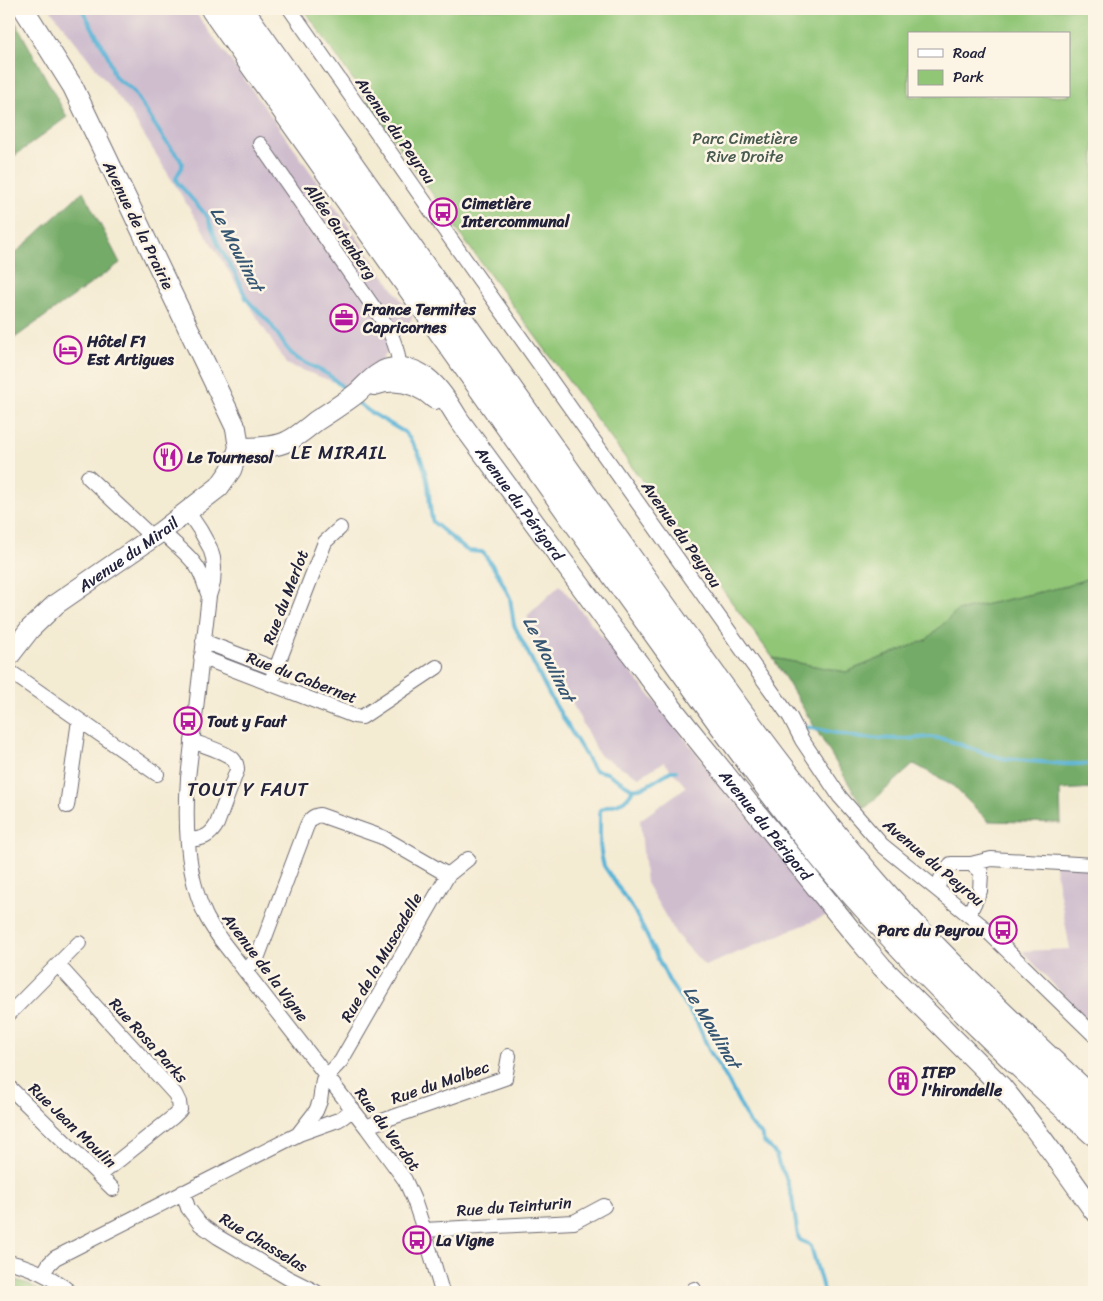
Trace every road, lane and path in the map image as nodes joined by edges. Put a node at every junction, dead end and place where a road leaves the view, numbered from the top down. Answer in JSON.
{"nodes":[{"id":1,"x":24,"y":9,"type":"edge"},
{"id":2,"x":214,"y":9,"type":"edge"},
{"id":3,"x":240,"y":9,"type":"edge"},
{"id":4,"x":290,"y":9,"type":"edge"},
{"id":5,"x":260,"y":144,"type":"dead end"},
{"id":6,"x":404,"y":376,"type":"junction"},
{"id":7,"x":239,"y":448,"type":"junction"},
{"id":8,"x":88,"y":477,"type":"dead end"},
{"id":9,"x":188,"y":512,"type":"junction"},
{"id":10,"x":340,"y":528,"type":"dead end"},
{"id":11,"x":157,"y":534,"type":"junction"},
{"id":12,"x":209,"y":596,"type":"junction"},
{"id":13,"x":203,"y":641,"type":"junction"},
{"id":14,"x":9,"y":656,"type":"edge"},
{"id":15,"x":201,"y":657,"type":"junction"},
{"id":16,"x":437,"y":667,"type":"dead end"},
{"id":17,"x":276,"y":668,"type":"junction"},
{"id":18,"x":9,"y":671,"type":"edge"},
{"id":19,"x":270,"y":684,"type":"junction"},
{"id":20,"x":79,"y":720,"type":"junction"},
{"id":21,"x":192,"y":741,"type":"junction"},
{"id":22,"x":157,"y":774,"type":"dead end"},
{"id":23,"x":66,"y":806,"type":"dead end"},
{"id":24,"x":188,"y":840,"type":"junction"},
{"id":25,"x":468,"y":859,"type":"dead end"},
{"id":26,"x":971,"y":864,"type":"junction"},
{"id":27,"x":1094,"y":865,"type":"edge"},
{"id":28,"x":448,"y":875,"type":"junction"},
{"id":29,"x":937,"y":889,"type":"junction"},
{"id":30,"x":969,"y":914,"type":"junction"},
{"id":31,"x":79,"y":943,"type":"dead end"},
{"id":32,"x":58,"y":965,"type":"junction"},
{"id":33,"x":244,"y":970,"type":"junction"},
{"id":34,"x":9,"y":1014,"type":"edge"},
{"id":35,"x":1094,"y":1035,"type":"edge"},
{"id":36,"x":509,"y":1056,"type":"dead end"},
{"id":37,"x":327,"y":1075,"type":"junction"},
{"id":38,"x":9,"y":1086,"type":"edge"},
{"id":39,"x":1094,"y":1102,"type":"edge"},
{"id":40,"x":353,"y":1109,"type":"junction"},
{"id":41,"x":367,"y":1128,"type":"junction"},
{"id":42,"x":1094,"y":1132,"type":"edge"},
{"id":43,"x":299,"y":1134,"type":"junction"},
{"id":44,"x":100,"y":1176,"type":"junction"},
{"id":45,"x":113,"y":1189,"type":"dead end"},
{"id":46,"x":183,"y":1192,"type":"junction"},
{"id":47,"x":604,"y":1206,"type":"dead end"},
{"id":48,"x":1094,"y":1211,"type":"edge"},
{"id":49,"x":424,"y":1230,"type":"junction"},
{"id":50,"x":9,"y":1262,"type":"edge"},
{"id":51,"x":42,"y":1274,"type":"junction"},
{"id":52,"x":70,"y":1292,"type":"edge"},
{"id":53,"x":316,"y":1292,"type":"edge"},
{"id":54,"x":442,"y":1292,"type":"edge"}],
"edges":[{"from":1,"to":7,"type":"street","name":"Avenue de la Prairie"},
{"from":2,"to":42,"type":"highway"},
{"from":3,"to":39,"type":"highway"},
{"from":4,"to":29,"type":"street","name":"Avenue du Peyrou"},
{"from":5,"to":6,"type":"street","name":"Allée Gutenberg"},
{"from":6,"to":7,"type":"street"},
{"from":6,"to":48,"type":"street","name":"Avenue du Périgord"},
{"from":7,"to":9,"type":"street","name":"Avenue du Mirail"},
{"from":8,"to":11,"type":"street","name":"Avenue de la Vigne"},
{"from":9,"to":11,"type":"street","name":"Avenue du Mirail"},
{"from":9,"to":12,"type":"street","name":"Avenue de la Vigne"},
{"from":10,"to":17,"type":"street","name":"Rue du Merlot"},
{"from":11,"to":12,"type":"street","name":"Avenue de la Vigne"},
{"from":11,"to":14,"type":"street","name":"Avenue du Mirail"},
{"from":12,"to":13,"type":"street","name":"Avenue de la Vigne"},
{"from":13,"to":15,"type":"street","name":"Avenue de la Vigne"},
{"from":13,"to":17,"type":"street","name":"Rue du Cabernet"},
{"from":15,"to":19,"type":"street","name":"Rue du Cabernet"},
{"from":15,"to":21,"type":"street","name":"Avenue de la Vigne"},
{"from":16,"to":19,"type":"street","name":"Rue du Cabernet"},
{"from":17,"to":19,"type":"street","name":"Rue du Merlot"},
{"from":18,"to":20,"type":"street"},
{"from":20,"to":22,"type":"street"},
{"from":20,"to":23,"type":"street"},
{"from":21,"to":24,"type":"street","name":"Avenue de la Vigne"},
{"from":21,"to":24,"type":"street"},
{"from":24,"to":33,"type":"street","name":"Avenue de la Vigne"},
{"from":25,"to":28,"type":"street","name":"Rue de la Muscadelle"},
{"from":26,"to":27,"type":"street"},
{"from":26,"to":29,"type":"street"},
{"from":26,"to":30,"type":"street"},
{"from":28,"to":33,"type":"street"},
{"from":28,"to":37,"type":"street","name":"Rue de la Muscadelle"},
{"from":29,"to":30,"type":"street","name":"Avenue du Peyrou"},
{"from":30,"to":35,"type":"street","name":"Avenue du Peyrou"},
{"from":31,"to":32,"type":"street"},
{"from":32,"to":34,"type":"street"},
{"from":32,"to":44,"type":"street","name":"Rue Rosa Parks"},
{"from":33,"to":37,"type":"street","name":"Avenue de la Vigne"},
{"from":36,"to":41,"type":"street","name":"Rue du Malbec"},
{"from":37,"to":40,"type":"street","name":"Rue du Verdot"},
{"from":37,"to":43,"type":"street"},
{"from":38,"to":44,"type":"street","name":"Rue Jean Moulin"},
{"from":40,"to":41,"type":"street","name":"Rue du Verdot"},
{"from":40,"to":43,"type":"street"},
{"from":41,"to":49,"type":"street","name":"Rue du Verdot"},
{"from":43,"to":46,"type":"street"},
{"from":44,"to":45,"type":"street","name":"Rue Jean Moulin"},
{"from":46,"to":51,"type":"street"},
{"from":46,"to":53,"type":"street","name":"Rue Chasselas"},
{"from":47,"to":49,"type":"street","name":"Rue du Teinturin"},
{"from":49,"to":54,"type":"street","name":"Rue du Verdot"},
{"from":50,"to":51,"type":"street"},
{"from":51,"to":52,"type":"street"}]}
